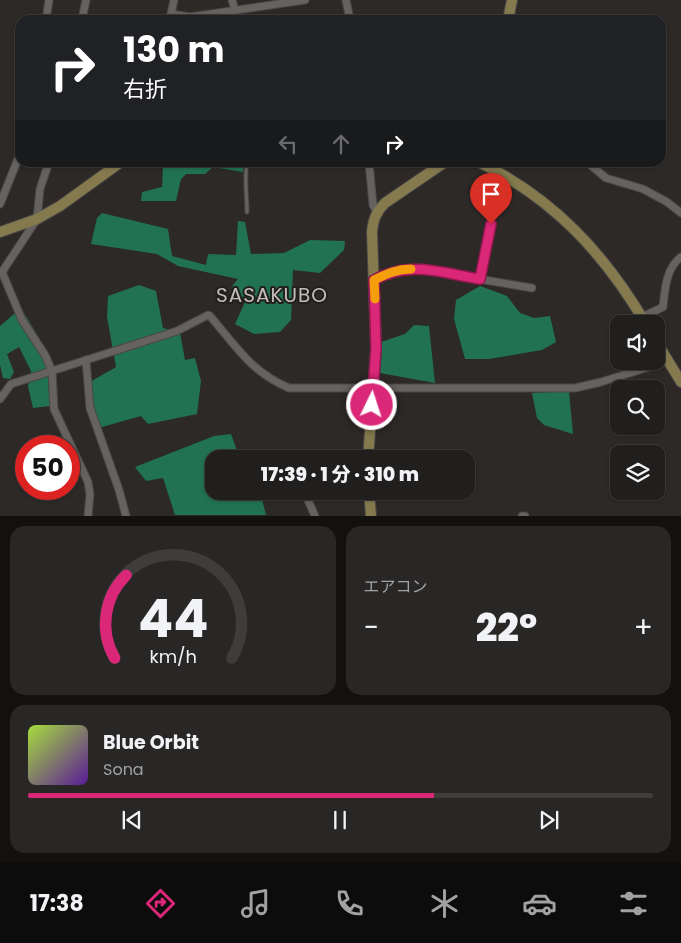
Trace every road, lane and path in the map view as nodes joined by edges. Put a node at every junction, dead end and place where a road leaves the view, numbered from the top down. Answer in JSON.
{"nodes":[{"id":1,"x":49,"y":0,"type":"edge"},
{"id":2,"x":86,"y":0,"type":"edge"},
{"id":3,"x":174,"y":0,"type":"edge"},
{"id":4,"x":232,"y":0,"type":"edge"},
{"id":5,"x":305,"y":0,"type":"edge"},
{"id":6,"x":346,"y":0,"type":"edge"},
{"id":7,"x":512,"y":0,"type":"edge"},
{"id":8,"x":235,"y":10,"type":"junction"},
{"id":9,"x":47,"y":15,"type":"edge"},
{"id":10,"x":83,"y":15,"type":"edge"},
{"id":11,"x":177,"y":15,"type":"edge"},
{"id":12,"x":203,"y":15,"type":"edge"},
{"id":13,"x":349,"y":15,"type":"edge"},
{"id":14,"x":509,"y":15,"type":"edge"},
{"id":15,"x":15,"y":166,"type":"edge"},
{"id":16,"x":47,"y":167,"type":"edge"},
{"id":17,"x":114,"y":167,"type":"edge"},
{"id":18,"x":246,"y":167,"type":"edge"},
{"id":19,"x":370,"y":167,"type":"edge"},
{"id":20,"x":438,"y":167,"type":"edge"},
{"id":21,"x":488,"y":167,"type":"edge"},
{"id":22,"x":593,"y":167,"type":"edge"},
{"id":23,"x":0,"y":204,"type":"edge"},
{"id":24,"x":247,"y":212,"type":"dead end"},
{"id":25,"x":377,"y":212,"type":"junction"},
{"id":26,"x":681,"y":213,"type":"edge"},
{"id":27,"x":37,"y":219,"type":"junction"},
{"id":28,"x":491,"y":224,"type":"dead end"},
{"id":29,"x":0,"y":232,"type":"edge"},
{"id":30,"x":681,"y":257,"type":"edge"},
{"id":31,"x":480,"y":279,"type":"junction"},
{"id":32,"x":374,"y":280,"type":"junction"},
{"id":33,"x":532,"y":288,"type":"dead end"},
{"id":34,"x":640,"y":315,"type":"edge"},
{"id":35,"x":652,"y":315,"type":"edge"},
{"id":36,"x":665,"y":356,"type":"edge"},
{"id":37,"x":86,"y":360,"type":"junction"},
{"id":38,"x":668,"y":361,"type":"junction"},
{"id":39,"x":52,"y":372,"type":"junction"},
{"id":40,"x":681,"y":382,"type":"edge"},
{"id":41,"x":374,"y":388,"type":"junction"},
{"id":42,"x":0,"y":399,"type":"edge"},
{"id":43,"x":369,"y":450,"type":"edge"},
{"id":44,"x":308,"y":500,"type":"edge"},
{"id":45,"x":369,"y":500,"type":"edge"},
{"id":46,"x":88,"y":516,"type":"edge"},
{"id":47,"x":126,"y":516,"type":"edge"},
{"id":48,"x":314,"y":516,"type":"edge"},
{"id":49,"x":371,"y":516,"type":"edge"}],
"edges":[{"from":1,"to":9,"type":"street"},
{"from":2,"to":10,"type":"street"},
{"from":3,"to":11,"type":"street"},
{"from":4,"to":8,"type":"street"},
{"from":5,"to":8,"type":"street"},
{"from":6,"to":13,"type":"street"},
{"from":7,"to":14,"type":"main road"},
{"from":8,"to":12,"type":"street"},
{"from":15,"to":23,"type":"street"},
{"from":16,"to":27,"type":"street"},
{"from":17,"to":27,"type":"main road"},
{"from":18,"to":24,"type":"lane"},
{"from":19,"to":25,"type":"street"},
{"from":20,"to":25,"type":"main road"},
{"from":21,"to":34,"type":"main road"},
{"from":22,"to":26,"type":"street"},
{"from":25,"to":32,"type":"main road"},
{"from":27,"to":29,"type":"main road"},
{"from":27,"to":39,"type":"street"},
{"from":28,"to":31,"type":"lane"},
{"from":30,"to":35,"type":"street"},
{"from":31,"to":32,"type":"street"},
{"from":31,"to":33,"type":"street"},
{"from":32,"to":41,"type":"main road"},
{"from":36,"to":38,"type":"main road"},
{"from":37,"to":39,"type":"street"},
{"from":37,"to":41,"type":"street"},
{"from":37,"to":47,"type":"street"},
{"from":38,"to":40,"type":"main road"},
{"from":38,"to":41,"type":"street"},
{"from":39,"to":42,"type":"street"},
{"from":39,"to":46,"type":"street"},
{"from":41,"to":43,"type":"main road"},
{"from":44,"to":48,"type":"street"},
{"from":45,"to":49,"type":"main road"}]}
